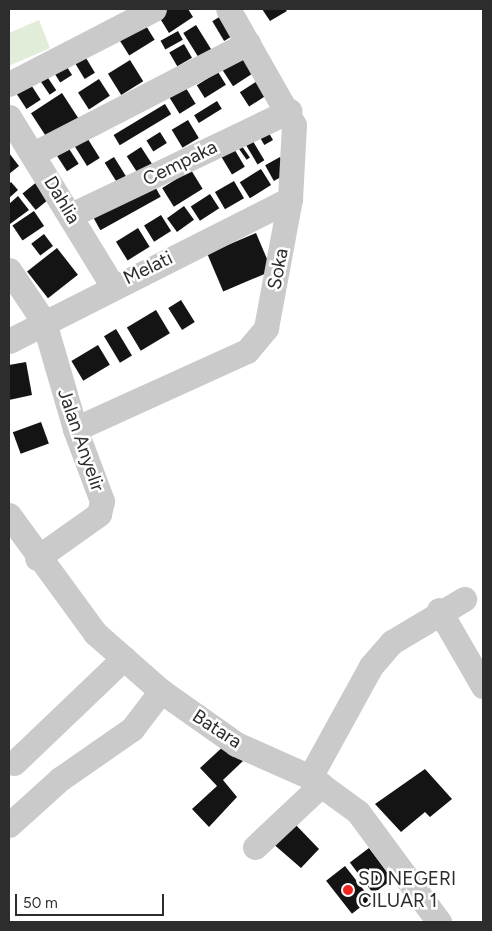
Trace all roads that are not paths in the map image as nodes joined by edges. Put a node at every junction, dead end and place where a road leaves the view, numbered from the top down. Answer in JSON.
{"nodes":[{"id":1,"x":154,"y":9,"type":"edge"},
{"id":2,"x":228,"y":9,"type":"edge"},
{"id":3,"x":248,"y":43,"type":"junction"},
{"id":4,"x":9,"y":84,"type":"edge"},
{"id":5,"x":289,"y":111,"type":"junction"},
{"id":6,"x":9,"y":117,"type":"edge"},
{"id":7,"x":33,"y":154,"type":"junction"},
{"id":8,"x":290,"y":199,"type":"junction"},
{"id":9,"x":71,"y":215,"type":"junction"},
{"id":10,"x":9,"y":270,"type":"edge"},
{"id":11,"x":112,"y":285,"type":"junction"},
{"id":12,"x":44,"y":322,"type":"junction"},
{"id":13,"x":9,"y":342,"type":"edge"},
{"id":14,"x":75,"y":429,"type":"junction"},
{"id":15,"x":9,"y":515,"type":"edge"},
{"id":16,"x":37,"y":558,"type":"junction"},
{"id":17,"x":464,"y":599,"type":"dead end"},
{"id":18,"x":439,"y":610,"type":"junction"},
{"id":19,"x":124,"y":658,"type":"junction"},
{"id":20,"x":483,"y":686,"type":"edge"},
{"id":21,"x":161,"y":691,"type":"junction"},
{"id":22,"x":14,"y":763,"type":"dead end"},
{"id":23,"x":315,"y":781,"type":"junction"},
{"id":24,"x":9,"y":825,"type":"edge"},
{"id":25,"x":255,"y":847,"type":"dead end"},
{"id":26,"x":439,"y":922,"type":"edge"}],
"edges":[{"from":1,"to":4,"type":"street"},
{"from":2,"to":3,"type":"street","name":"Soka"},
{"from":3,"to":5,"type":"street","name":"Soka"},
{"from":3,"to":7,"type":"street"},
{"from":5,"to":8,"type":"street","name":"Soka"},
{"from":5,"to":9,"type":"street","name":"Cempaka"},
{"from":6,"to":7,"type":"street","name":"Dahlia"},
{"from":7,"to":9,"type":"street","name":"Dahlia"},
{"from":8,"to":11,"type":"street","name":"Melati"},
{"from":8,"to":14,"type":"street","name":"Soka"},
{"from":9,"to":11,"type":"street","name":"Dahlia"},
{"from":10,"to":12,"type":"street","name":"Jalan Anyelir"},
{"from":11,"to":12,"type":"street","name":"Melati"},
{"from":12,"to":13,"type":"street","name":"Melati"},
{"from":12,"to":14,"type":"street","name":"Jalan Anyelir"},
{"from":14,"to":16,"type":"street","name":"Jalan Anyelir"},
{"from":15,"to":16,"type":"street","name":"Batara"},
{"from":16,"to":19,"type":"street","name":"Batara"},
{"from":17,"to":18,"type":"street"},
{"from":18,"to":20,"type":"street"},
{"from":18,"to":23,"type":"street"},
{"from":19,"to":21,"type":"street","name":"Batara"},
{"from":19,"to":22,"type":"street"},
{"from":21,"to":23,"type":"street","name":"Batara"},
{"from":21,"to":24,"type":"street"},
{"from":23,"to":25,"type":"street"},
{"from":23,"to":26,"type":"street","name":"Batara"}]}
